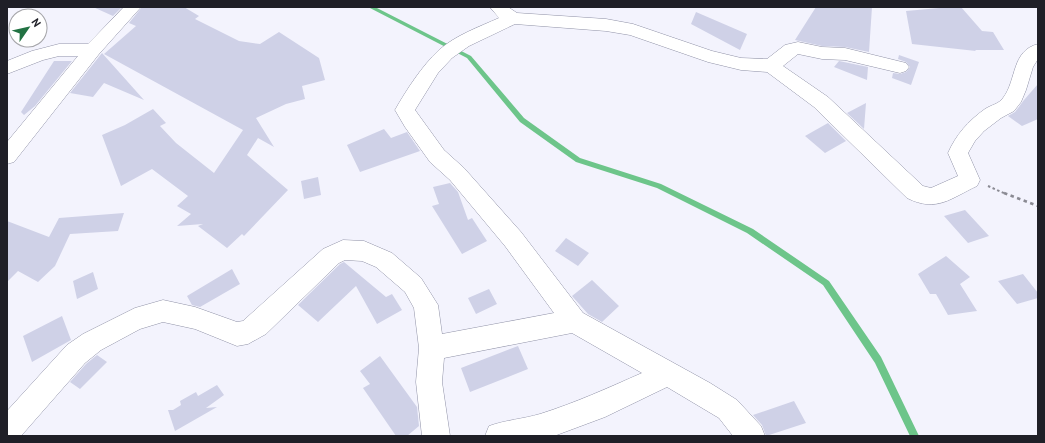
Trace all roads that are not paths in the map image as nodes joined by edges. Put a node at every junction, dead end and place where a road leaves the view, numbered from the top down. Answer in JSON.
{"nodes":[{"id":1,"x":133,"y":7,"type":"edge"},
{"id":2,"x":506,"y":13,"type":"edge"},
{"id":3,"x":93,"y":50,"type":"junction"},
{"id":4,"x":1038,"y":50,"type":"edge"},
{"id":5,"x":770,"y":66,"type":"junction"},
{"id":6,"x":900,"y":66,"type":"dead end"},
{"id":7,"x":8,"y":67,"type":"edge"},
{"id":8,"x":7,"y":156,"type":"edge"},
{"id":9,"x":574,"y":320,"type":"junction"},
{"id":10,"x":432,"y":348,"type":"junction"},
{"id":11,"x":667,"y":374,"type":"junction"},
{"id":12,"x":7,"y":432,"type":"edge"},
{"id":13,"x":436,"y":436,"type":"edge"},
{"id":14,"x":499,"y":436,"type":"edge"},
{"id":15,"x":750,"y":436,"type":"edge"}],
"edges":[{"from":1,"to":3,"type":"street"},
{"from":2,"to":5,"type":"street"},
{"from":2,"to":9,"type":"street"},
{"from":3,"to":7,"type":"street"},
{"from":3,"to":8,"type":"street"},
{"from":4,"to":5,"type":"street"},
{"from":5,"to":6,"type":"street"},
{"from":9,"to":10,"type":"street"},
{"from":9,"to":11,"type":"street"},
{"from":10,"to":12,"type":"street"},
{"from":10,"to":13,"type":"street"},
{"from":11,"to":14,"type":"street"},
{"from":11,"to":15,"type":"street"}]}
